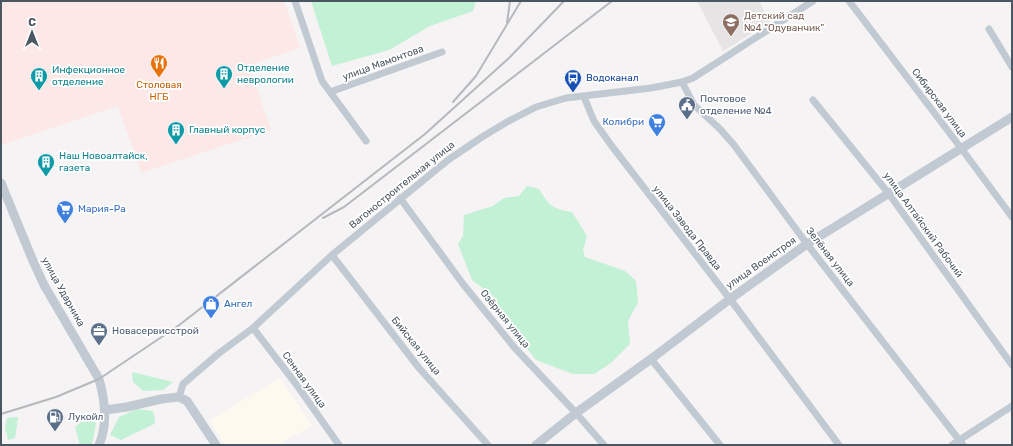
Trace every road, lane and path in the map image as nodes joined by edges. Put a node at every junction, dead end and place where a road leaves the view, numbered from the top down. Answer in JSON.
{"nodes":[{"id":1,"x":295,"y":1,"type":"edge"},
{"id":2,"x":813,"y":1,"type":"edge"},
{"id":3,"x":849,"y":1,"type":"edge"},
{"id":4,"x":989,"y":30,"type":"dead end"},
{"id":5,"x":442,"y":52,"type":"dead end"},
{"id":6,"x":1012,"y":67,"type":"edge"},
{"id":7,"x":682,"y":82,"type":"junction"},
{"id":8,"x":330,"y":92,"type":"junction"},
{"id":9,"x":584,"y":97,"type":"junction"},
{"id":10,"x":813,"y":100,"type":"dead end"},
{"id":11,"x":1012,"y":117,"type":"edge"},
{"id":12,"x":366,"y":141,"type":"dead end"},
{"id":13,"x":962,"y":148,"type":"junction"},
{"id":14,"x":1,"y":183,"type":"edge"},
{"id":15,"x":889,"y":194,"type":"junction"},
{"id":16,"x":400,"y":198,"type":"junction"},
{"id":17,"x":1012,"y":217,"type":"edge"},
{"id":18,"x":807,"y":244,"type":"junction"},
{"id":19,"x":332,"y":255,"type":"junction"},
{"id":20,"x":730,"y":299,"type":"junction"},
{"id":21,"x":253,"y":328,"type":"junction"},
{"id":22,"x":651,"y":359,"type":"junction"},
{"id":23,"x":1012,"y":365,"type":"edge"},
{"id":24,"x":179,"y":397,"type":"junction"},
{"id":25,"x":1012,"y":406,"type":"edge"},
{"id":26,"x":105,"y":410,"type":"junction"},
{"id":27,"x":576,"y":413,"type":"junction"},
{"id":28,"x":961,"y":442,"type":"edge"},
{"id":29,"x":99,"y":445,"type":"edge"},
{"id":30,"x":216,"y":445,"type":"edge"},
{"id":31,"x":338,"y":445,"type":"edge"},
{"id":32,"x":488,"y":445,"type":"edge"},
{"id":33,"x":536,"y":445,"type":"edge"},
{"id":34,"x":604,"y":445,"type":"edge"},
{"id":35,"x":720,"y":445,"type":"edge"},
{"id":36,"x":839,"y":445,"type":"edge"},
{"id":37,"x":952,"y":445,"type":"edge"}],
"edges":[{"from":1,"to":8,"type":"street"},
{"from":2,"to":7,"type":"street","name":"Вагоностроительная улица"},
{"from":3,"to":13,"type":"street","name":"Сибирская улица"},
{"from":4,"to":6,"type":"street"},
{"from":5,"to":8,"type":"street","name":"улица Мамонтова"},
{"from":7,"to":9,"type":"street","name":"Вагоностроительная улица"},
{"from":7,"to":18,"type":"street","name":"Зелёная улица"},
{"from":8,"to":12,"type":"street"},
{"from":9,"to":16,"type":"street","name":"Вагоностроительная улица"},
{"from":9,"to":20,"type":"street","name":"улица Завода Правда"},
{"from":10,"to":15,"type":"street","name":"улица Алтайский Рабочий"},
{"from":11,"to":13,"type":"street","name":"улица Военстроя"},
{"from":13,"to":15,"type":"street","name":"улица Военстроя"},
{"from":13,"to":17,"type":"street","name":"Сибирская улица"},
{"from":14,"to":26,"type":"street","name":"улица Ударника"},
{"from":15,"to":18,"type":"street","name":"улица Военстроя"},
{"from":15,"to":23,"type":"street","name":"улица Алтайский Рабочий"},
{"from":16,"to":19,"type":"street","name":"Вагоностроительная улица"},
{"from":16,"to":27,"type":"street","name":"Озёрная улица"},
{"from":18,"to":20,"type":"street","name":"улица Военстроя"},
{"from":18,"to":28,"type":"street","name":"Зелёная улица"},
{"from":19,"to":21,"type":"street","name":"Вагоностроительная улица"},
{"from":19,"to":32,"type":"street","name":"Бийская улица"},
{"from":20,"to":22,"type":"street","name":"улица Военстроя"},
{"from":20,"to":36,"type":"street","name":"улица Завода Правда"},
{"from":21,"to":24,"type":"street","name":"Вагоностроительная улица"},
{"from":21,"to":31,"type":"street","name":"Сенная улица"},
{"from":22,"to":27,"type":"street","name":"улица Военстроя"},
{"from":22,"to":35,"type":"street"},
{"from":24,"to":26,"type":"street"},
{"from":24,"to":30,"type":"street"},
{"from":25,"to":28,"type":"street"},
{"from":26,"to":29,"type":"street","name":"улица Ударника"},
{"from":27,"to":33,"type":"street","name":"улица Военстроя"},
{"from":27,"to":34,"type":"street","name":"Озёрная улица"},
{"from":28,"to":37,"type":"street"}]}
